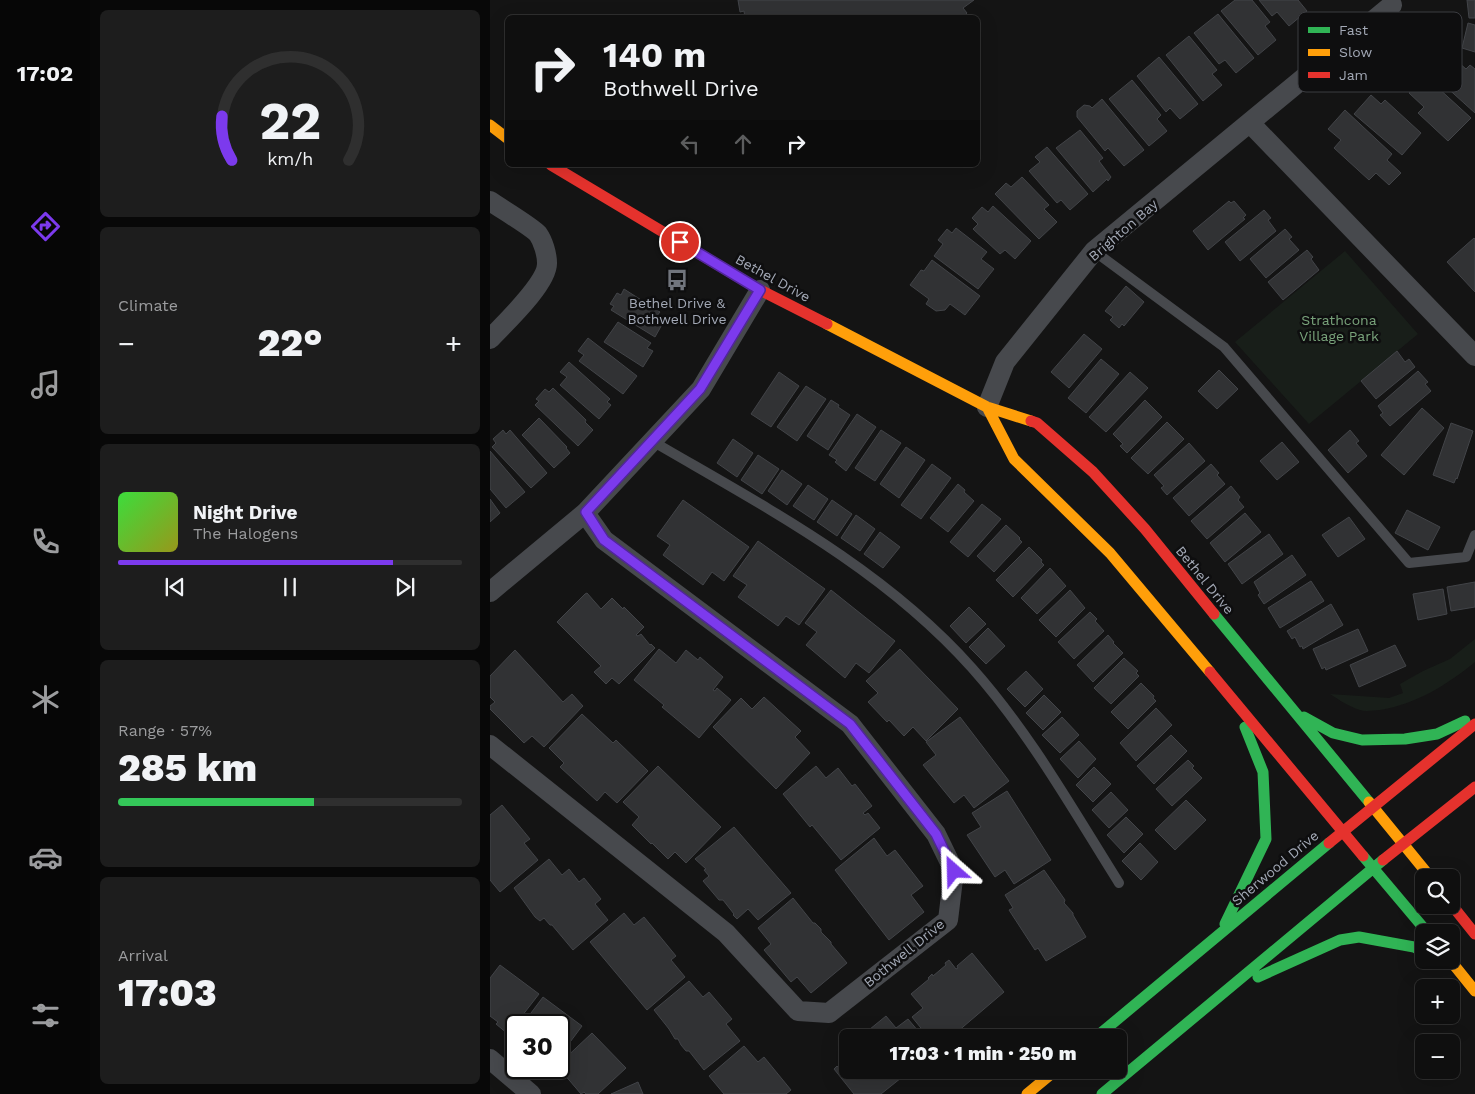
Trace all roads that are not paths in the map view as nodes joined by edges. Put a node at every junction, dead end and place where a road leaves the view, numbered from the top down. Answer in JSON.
{"nodes":[{"id":1,"x":1392,"y":5,"type":"dead end"},
{"id":2,"x":1384,"y":12,"type":"edge"},
{"id":3,"x":1298,"y":83,"type":"edge"},
{"id":4,"x":1250,"y":123,"type":"junction"},
{"id":5,"x":490,"y":125,"type":"edge"},
{"id":6,"x":505,"y":137,"type":"edge"},
{"id":7,"x":554,"y":167,"type":"edge"},
{"id":8,"x":490,"y":201,"type":"edge"},
{"id":9,"x":1094,"y":251,"type":"junction"},
{"id":10,"x":760,"y":290,"type":"junction"},
{"id":11,"x":490,"y":339,"type":"edge"},
{"id":12,"x":1475,"y":356,"type":"edge"},
{"id":13,"x":987,"y":407,"type":"junction"},
{"id":14,"x":652,"y":441,"type":"junction"},
{"id":15,"x":586,"y":512,"type":"junction"},
{"id":16,"x":1475,"y":535,"type":"edge"},
{"id":17,"x":490,"y":592,"type":"edge"},
{"id":18,"x":1234,"y":700,"type":"junction"},
{"id":19,"x":1292,"y":710,"type":"junction"},
{"id":20,"x":1475,"y":716,"type":"edge"},
{"id":21,"x":1475,"y":724,"type":"edge"},
{"id":22,"x":490,"y":745,"type":"edge"},
{"id":23,"x":1475,"y":786,"type":"edge"},
{"id":24,"x":1373,"y":806,"type":"junction"},
{"id":25,"x":1342,"y":831,"type":"junction"},
{"id":26,"x":1404,"y":843,"type":"junction"},
{"id":27,"x":1374,"y":868,"type":"junction"},
{"id":28,"x":1424,"y":869,"type":"edge"},
{"id":29,"x":1119,"y":883,"type":"dead end"},
{"id":30,"x":1459,"y":914,"type":"edge"},
{"id":31,"x":1420,"y":924,"type":"edge"},
{"id":32,"x":1221,"y":933,"type":"junction"},
{"id":33,"x":1475,"y":934,"type":"edge"},
{"id":34,"x":1415,"y":948,"type":"edge"},
{"id":35,"x":1457,"y":969,"type":"edge"},
{"id":36,"x":1228,"y":991,"type":"junction"},
{"id":37,"x":1475,"y":991,"type":"edge"},
{"id":38,"x":1106,"y":1029,"type":"edge"},
{"id":39,"x":490,"y":1059,"type":"edge"},
{"id":40,"x":1045,"y":1079,"type":"edge"},
{"id":41,"x":531,"y":1094,"type":"edge"},
{"id":42,"x":1027,"y":1094,"type":"edge"},
{"id":43,"x":1102,"y":1094,"type":"edge"}],
"edges":[{"from":1,"to":2,"type":"street","name":"Brighton Bay"},
{"from":3,"to":4,"type":"street","name":"Brighton Bay"},
{"from":4,"to":9,"type":"street","name":"Brighton Bay"},
{"from":4,"to":12,"type":"street"},
{"from":5,"to":6,"type":"street"},
{"from":7,"to":10,"type":"street","name":"Bethel Drive"},
{"from":8,"to":11,"type":"street"},
{"from":9,"to":13,"type":"street","name":"Brighton Bay"},
{"from":9,"to":16,"type":"lane"},
{"from":10,"to":13,"type":"street","name":"Bethel Drive"},
{"from":10,"to":14,"type":"street"},
{"from":13,"to":18,"type":"street"},
{"from":13,"to":19,"type":"street","name":"Bethel Drive"},
{"from":14,"to":15,"type":"street"},
{"from":14,"to":29,"type":"lane"},
{"from":15,"to":17,"type":"street"},
{"from":15,"to":22,"type":"street","name":"Bothwell Drive"},
{"from":18,"to":25,"type":"street"},
{"from":18,"to":32,"type":"street"},
{"from":19,"to":20,"type":"street"},
{"from":19,"to":24,"type":"street","name":"Bethel Drive"},
{"from":21,"to":24,"type":"street","name":"Sherwood Drive"},
{"from":23,"to":26,"type":"street"},
{"from":24,"to":25,"type":"street","name":"Sherwood Drive"},
{"from":24,"to":26,"type":"street","name":"Bethel Drive"},
{"from":25,"to":27,"type":"street"},
{"from":25,"to":32,"type":"street","name":"Sherwood Drive"},
{"from":26,"to":27,"type":"street"},
{"from":26,"to":28,"type":"street","name":"Bethel Drive"},
{"from":27,"to":31,"type":"street"},
{"from":27,"to":36,"type":"street"},
{"from":30,"to":33,"type":"street"},
{"from":32,"to":38,"type":"street","name":"Sherwood Drive"},
{"from":34,"to":36,"type":"street"},
{"from":35,"to":37,"type":"street"},
{"from":36,"to":43,"type":"street"},
{"from":39,"to":41,"type":"street"},
{"from":40,"to":42,"type":"street"}]}
